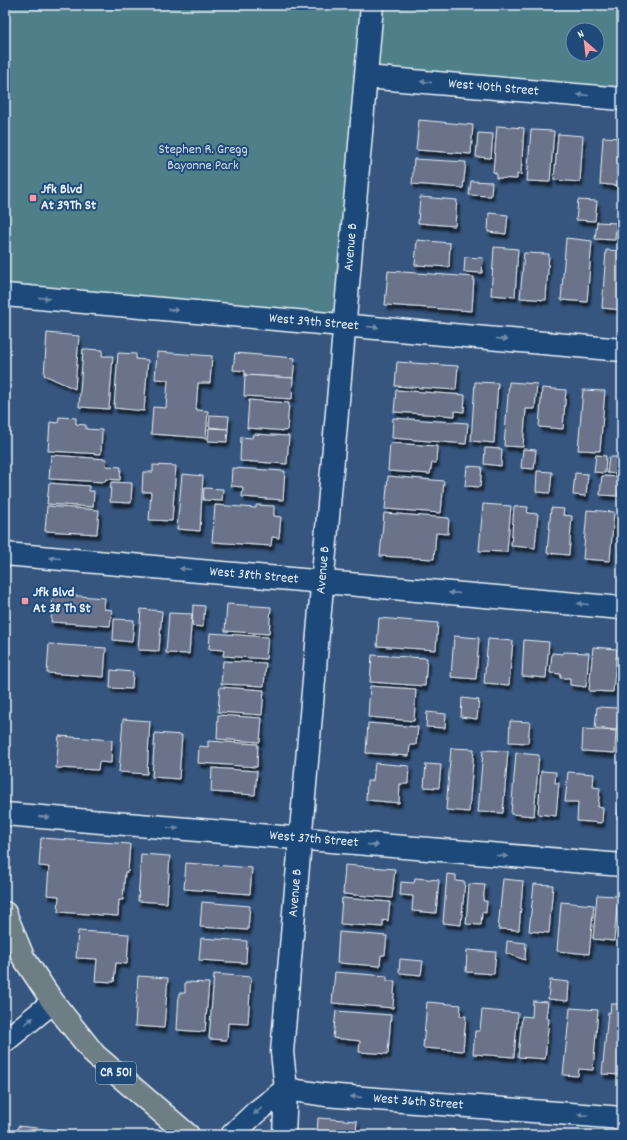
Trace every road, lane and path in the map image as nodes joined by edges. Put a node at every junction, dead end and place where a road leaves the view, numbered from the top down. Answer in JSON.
{"nodes":[{"id":1,"x":372,"y":5,"type":"edge"},
{"id":2,"x":366,"y":77,"type":"junction"},
{"id":3,"x":622,"y":99,"type":"edge"},
{"id":4,"x":5,"y":294,"type":"edge"},
{"id":5,"x":345,"y":325,"type":"junction"},
{"id":6,"x":622,"y":350,"type":"edge"},
{"id":7,"x":5,"y":554,"type":"edge"},
{"id":8,"x":322,"y":581,"type":"junction"},
{"id":9,"x":622,"y":608,"type":"edge"},
{"id":10,"x":5,"y":814,"type":"edge"},
{"id":11,"x":300,"y":839,"type":"junction"},
{"id":12,"x":622,"y":865,"type":"edge"},
{"id":13,"x":5,"y":912,"type":"edge"},
{"id":14,"x":52,"y":1002,"type":"junction"},
{"id":15,"x":5,"y":1040,"type":"edge"},
{"id":16,"x":286,"y":1089,"type":"junction"},
{"id":17,"x":622,"y":1118,"type":"edge"},
{"id":18,"x":188,"y":1135,"type":"edge"},
{"id":19,"x":232,"y":1135,"type":"edge"},
{"id":20,"x":284,"y":1135,"type":"edge"}],
"edges":[{"from":1,"to":2,"type":"street","name":"Avenue B"},
{"from":3,"to":2,"type":"street","name":"West 40th Street","one_way":true},
{"from":2,"to":5,"type":"street","name":"Avenue B"},
{"from":4,"to":5,"type":"street","name":"West 39th Street","one_way":true},
{"from":5,"to":6,"type":"street","name":"West 39th Street","one_way":true},
{"from":5,"to":8,"type":"street","name":"Avenue B"},
{"from":8,"to":7,"type":"street","name":"West 38th Street","one_way":true},
{"from":9,"to":8,"type":"street","name":"West 38th Street","one_way":true},
{"from":8,"to":11,"type":"street","name":"Avenue B"},
{"from":10,"to":11,"type":"street","name":"West 37th Street","one_way":true},
{"from":11,"to":12,"type":"street","name":"West 37th Street","one_way":true},
{"from":11,"to":16,"type":"street","name":"Avenue B"},
{"from":13,"to":14,"type":"main road","number":"CR 501"},
{"from":15,"to":14,"type":"street","one_way":true},
{"from":14,"to":18,"type":"main road","number":"CR 501"},
{"from":17,"to":16,"type":"street","name":"West 36th Street","one_way":true},
{"from":16,"to":19,"type":"street","one_way":true},
{"from":16,"to":20,"type":"street","name":"Avenue B"}]}
